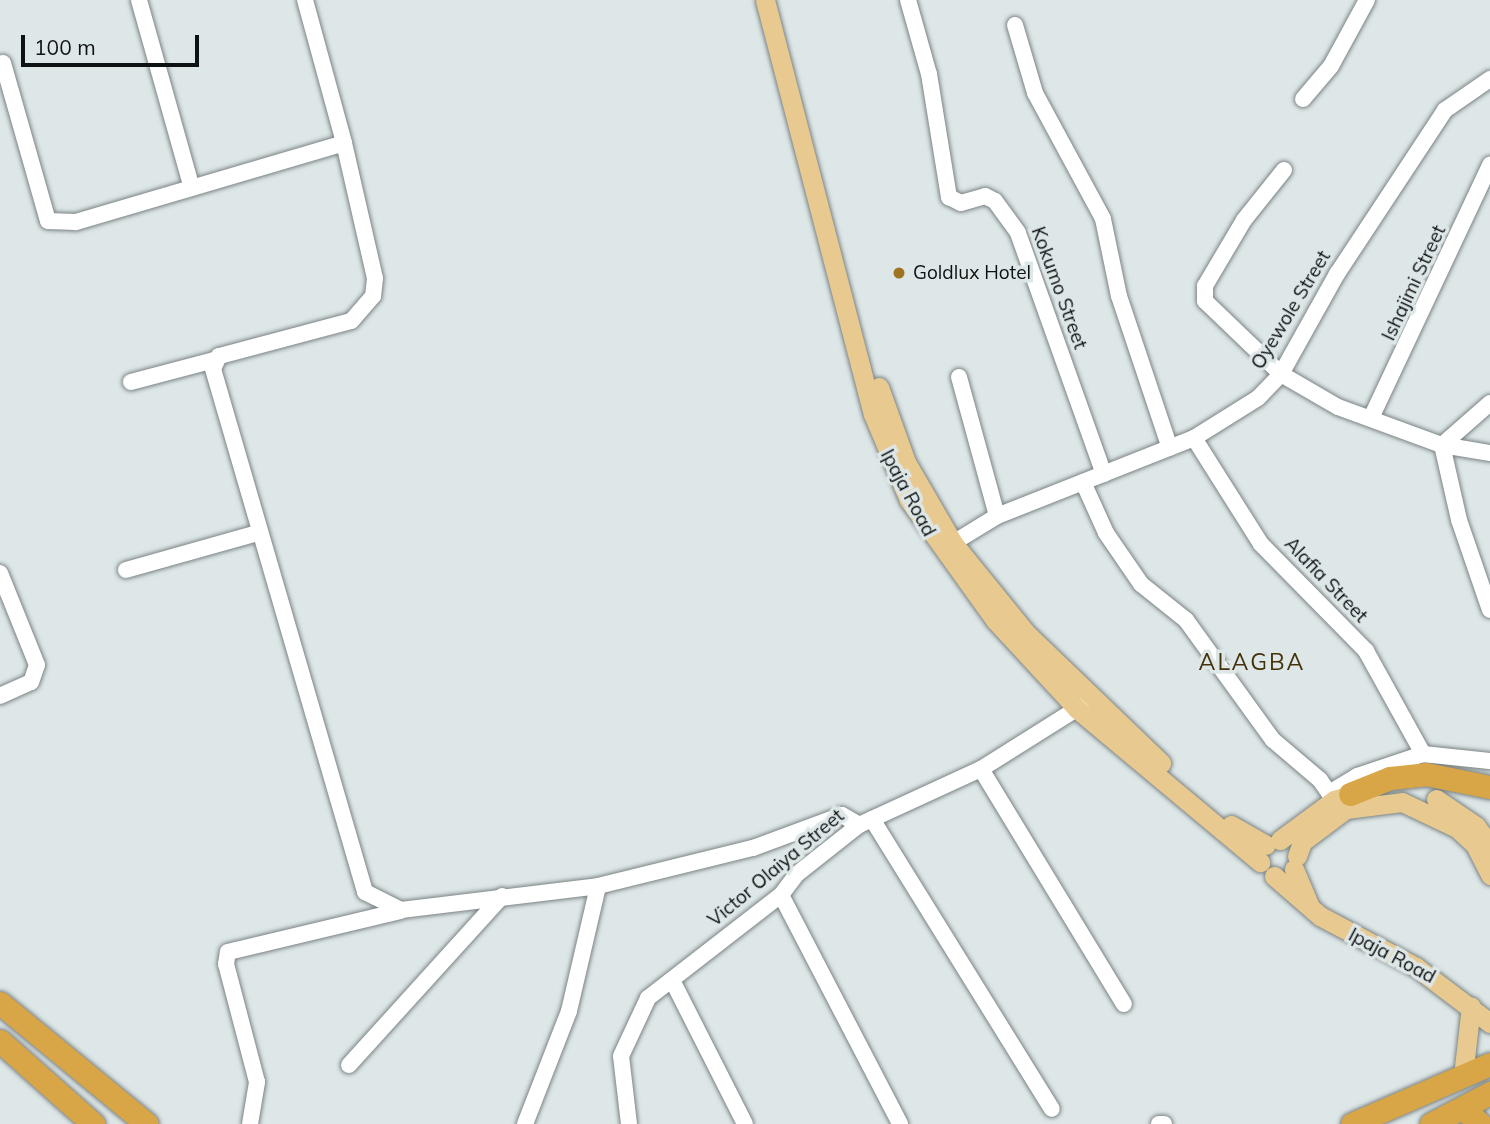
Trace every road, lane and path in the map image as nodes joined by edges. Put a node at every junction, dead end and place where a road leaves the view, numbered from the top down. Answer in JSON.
{"nodes":[{"id":1,"x":139,"y":0,"type":"edge"},
{"id":2,"x":305,"y":0,"type":"edge"},
{"id":3,"x":765,"y":0,"type":"edge"},
{"id":4,"x":776,"y":0,"type":"edge"},
{"id":5,"x":908,"y":0,"type":"edge"},
{"id":6,"x":1367,"y":0,"type":"edge"},
{"id":7,"x":1016,"y":25,"type":"dead end"},
{"id":8,"x":3,"y":63,"type":"dead end"},
{"id":9,"x":1490,"y":79,"type":"edge"},
{"id":10,"x":1303,"y":99,"type":"dead end"},
{"id":11,"x":344,"y":143,"type":"junction"},
{"id":12,"x":1490,"y":165,"type":"edge"},
{"id":13,"x":1284,"y":170,"type":"dead end"},
{"id":14,"x":191,"y":188,"type":"junction"},
{"id":15,"x":214,"y":360,"type":"junction"},
{"id":16,"x":1281,"y":374,"type":"junction"},
{"id":17,"x":959,"y":377,"type":"dead end"},
{"id":18,"x":131,"y":382,"type":"dead end"},
{"id":19,"x":1490,"y":403,"type":"edge"},
{"id":20,"x":1371,"y":418,"type":"junction"},
{"id":21,"x":1194,"y":438,"type":"junction"},
{"id":22,"x":1442,"y":445,"type":"junction"},
{"id":23,"x":1170,"y":448,"type":"junction"},
{"id":24,"x":1490,"y":453,"type":"edge"},
{"id":25,"x":1104,"y":474,"type":"junction"},
{"id":26,"x":1083,"y":482,"type":"junction"},
{"id":27,"x":997,"y":516,"type":"junction"},
{"id":28,"x":258,"y":533,"type":"junction"},
{"id":29,"x":953,"y":543,"type":"junction"},
{"id":30,"x":126,"y":570,"type":"dead end"},
{"id":31,"x":0,"y":573,"type":"edge"},
{"id":32,"x":1490,"y":610,"type":"edge"},
{"id":33,"x":0,"y":696,"type":"edge"},
{"id":34,"x":1085,"y":704,"type":"junction"},
{"id":35,"x":1423,"y":754,"type":"junction"},
{"id":36,"x":1487,"y":758,"type":"edge"},
{"id":37,"x":981,"y":769,"type":"junction"},
{"id":38,"x":1490,"y":787,"type":"edge"},
{"id":39,"x":1337,"y":796,"type":"junction"},
{"id":40,"x":866,"y":822,"type":"junction"},
{"id":41,"x":1490,"y":846,"type":"edge"},
{"id":42,"x":1270,"y":856,"type":"junction"},
{"id":43,"x":1295,"y":862,"type":"junction"},
{"id":44,"x":1490,"y":875,"type":"edge"},
{"id":45,"x":598,"y":886,"type":"junction"},
{"id":46,"x":781,"y":895,"type":"junction"},
{"id":47,"x":502,"y":896,"type":"junction"},
{"id":48,"x":1311,"y":909,"type":"junction"},
{"id":49,"x":401,"y":910,"type":"junction"},
{"id":50,"x":672,"y":980,"type":"junction"},
{"id":51,"x":0,"y":1003,"type":"edge"},
{"id":52,"x":1124,"y":1004,"type":"dead end"},
{"id":53,"x":1471,"y":1006,"type":"junction"},
{"id":54,"x":1490,"y":1023,"type":"edge"},
{"id":55,"x":1,"y":1042,"type":"edge"},
{"id":56,"x":1490,"y":1064,"type":"edge"},
{"id":57,"x":349,"y":1065,"type":"dead end"},
{"id":58,"x":1463,"y":1076,"type":"junction"},
{"id":59,"x":1490,"y":1093,"type":"edge"},
{"id":60,"x":1052,"y":1109,"type":"dead end"},
{"id":61,"x":1472,"y":1116,"type":"edge"},
{"id":62,"x":82,"y":1120,"type":"edge"},
{"id":63,"x":147,"y":1124,"type":"edge"},
{"id":64,"x":250,"y":1124,"type":"edge"},
{"id":65,"x":524,"y":1124,"type":"edge"},
{"id":66,"x":629,"y":1124,"type":"edge"},
{"id":67,"x":745,"y":1124,"type":"edge"},
{"id":68,"x":900,"y":1124,"type":"edge"},
{"id":69,"x":1352,"y":1124,"type":"edge"},
{"id":70,"x":1431,"y":1124,"type":"edge"}],
"edges":[{"from":1,"to":14,"type":"street"},
{"from":2,"to":11,"type":"street"},
{"from":3,"to":34,"type":"main road","name":"Ipaja Road"},
{"from":4,"to":29,"type":"main road","name":"Ipaja Road"},
{"from":5,"to":25,"type":"street","name":"Kokumo Street"},
{"from":6,"to":10,"type":"street"},
{"from":7,"to":23,"type":"street"},
{"from":8,"to":14,"type":"street"},
{"from":9,"to":16,"type":"street","name":"Oyewole Street"},
{"from":11,"to":14,"type":"street"},
{"from":11,"to":15,"type":"street"},
{"from":12,"to":20,"type":"street","name":"Ishajimi Street"},
{"from":13,"to":16,"type":"street"},
{"from":15,"to":18,"type":"street"},
{"from":15,"to":28,"type":"street"},
{"from":16,"to":20,"type":"street"},
{"from":16,"to":21,"type":"street","name":"Oyewole Street"},
{"from":17,"to":27,"type":"street"},
{"from":19,"to":22,"type":"street"},
{"from":20,"to":22,"type":"street"},
{"from":21,"to":23,"type":"street","name":"Oyewole Street"},
{"from":21,"to":35,"type":"street","name":"Alafia Street"},
{"from":22,"to":24,"type":"street"},
{"from":22,"to":32,"type":"street"},
{"from":23,"to":25,"type":"street","name":"Oyewole Street"},
{"from":25,"to":26,"type":"street","name":"Oyewole Street"},
{"from":26,"to":27,"type":"street","name":"Oyewole Street"},
{"from":26,"to":39,"type":"street"},
{"from":27,"to":29,"type":"street","name":"Oyewole Street"},
{"from":28,"to":30,"type":"street"},
{"from":28,"to":49,"type":"street"},
{"from":29,"to":34,"type":"main road","name":"Ipaja Road"},
{"from":31,"to":33,"type":"street"},
{"from":34,"to":37,"type":"street","name":"Victor Olaiya Street"},
{"from":34,"to":42,"type":"main road","name":"Ipaja Road"},
{"from":35,"to":36,"type":"street"},
{"from":35,"to":39,"type":"street"},
{"from":37,"to":40,"type":"street","name":"Victor Olaiya Street"},
{"from":37,"to":52,"type":"street"},
{"from":38,"to":39,"type":"highway"},
{"from":39,"to":41,"type":"main road"},
{"from":39,"to":42,"type":"main road"},
{"from":40,"to":45,"type":"street"},
{"from":40,"to":46,"type":"street","name":"Victor Olaiya Street"},
{"from":40,"to":60,"type":"street"},
{"from":42,"to":43,"type":"main road"},
{"from":42,"to":43,"type":"main road"},
{"from":42,"to":48,"type":"main road","name":"Ipaja Road"},
{"from":43,"to":44,"type":"main road"},
{"from":43,"to":48,"type":"main road"},
{"from":45,"to":47,"type":"street"},
{"from":45,"to":65,"type":"street"},
{"from":46,"to":50,"type":"street","name":"Victor Olaiya Street"},
{"from":46,"to":68,"type":"street"},
{"from":47,"to":49,"type":"street"},
{"from":47,"to":57,"type":"street"},
{"from":48,"to":53,"type":"main road","name":"Ipaja Road"},
{"from":49,"to":64,"type":"street"},
{"from":50,"to":66,"type":"street","name":"Victor Olaiya Street"},
{"from":50,"to":67,"type":"street"},
{"from":51,"to":63,"type":"highway"},
{"from":53,"to":54,"type":"main road","name":"Ipaja Road"},
{"from":53,"to":58,"type":"main road"},
{"from":55,"to":62,"type":"highway"},
{"from":56,"to":58,"type":"highway"},
{"from":58,"to":69,"type":"highway"},
{"from":59,"to":61,"type":"highway"},
{"from":61,"to":70,"type":"highway"}]}
